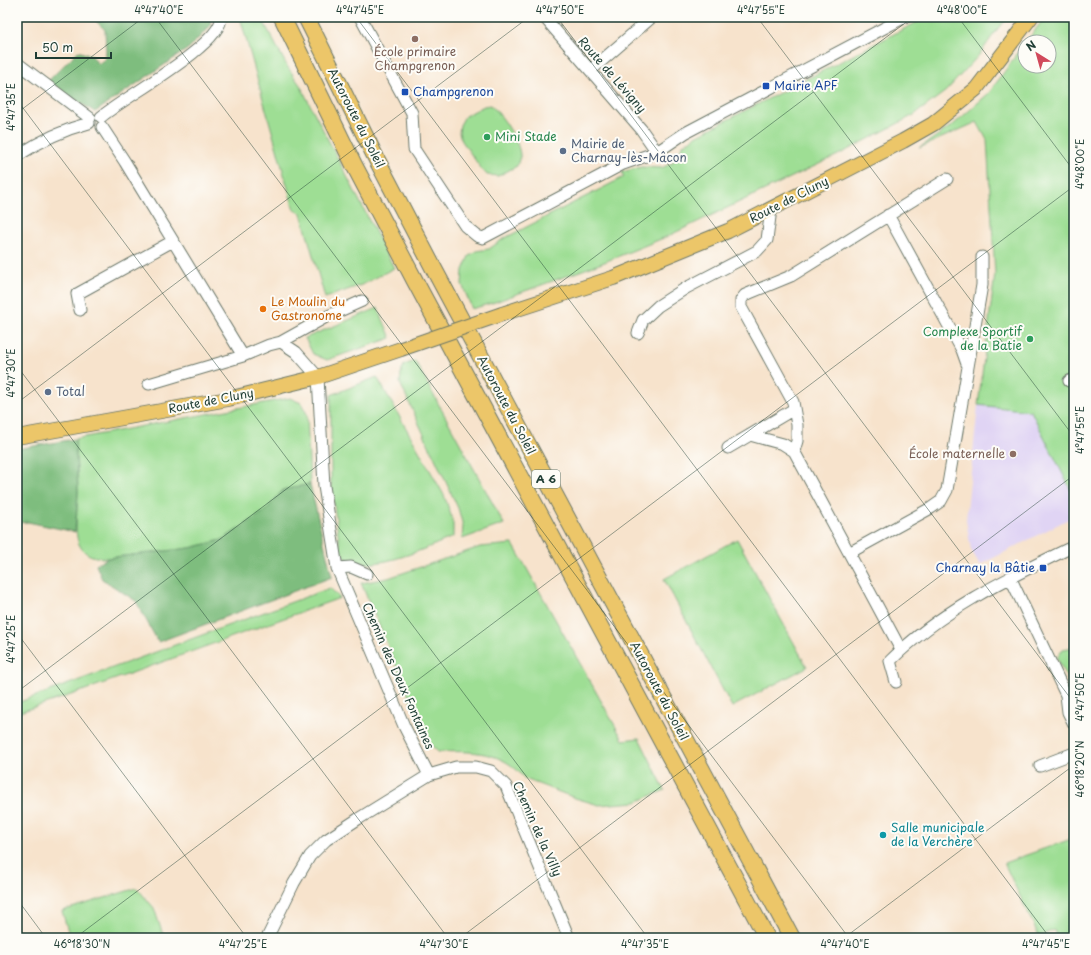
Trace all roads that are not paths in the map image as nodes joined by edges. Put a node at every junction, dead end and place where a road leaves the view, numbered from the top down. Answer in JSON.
{"nodes":[{"id":1,"x":221,"y":17,"type":"edge"},
{"id":2,"x":282,"y":17,"type":"edge"},
{"id":3,"x":306,"y":17,"type":"edge"},
{"id":4,"x":360,"y":17,"type":"edge"},
{"id":5,"x":544,"y":17,"type":"edge"},
{"id":6,"x":652,"y":17,"type":"edge"},
{"id":7,"x":905,"y":17,"type":"edge"},
{"id":8,"x":1031,"y":17,"type":"edge"},
{"id":9,"x":17,"y":63,"type":"edge"},
{"id":10,"x":592,"y":70,"type":"junction"},
{"id":11,"x":96,"y":121,"type":"junction"},
{"id":12,"x":657,"y":152,"type":"junction"},
{"id":13,"x":17,"y":156,"type":"edge"},
{"id":14,"x":946,"y":180,"type":"dead end"},
{"id":15,"x":771,"y":209,"type":"junction"},
{"id":16,"x":888,"y":215,"type":"junction"},
{"id":17,"x":173,"y":241,"type":"junction"},
{"id":18,"x":982,"y":257,"type":"dead end"},
{"id":19,"x":362,"y":301,"type":"dead end"},
{"id":20,"x":80,"y":310,"type":"dead end"},
{"id":21,"x":638,"y":333,"type":"dead end"},
{"id":22,"x":281,"y":342,"type":"junction"},
{"id":23,"x":243,"y":356,"type":"junction"},
{"id":24,"x":968,"y":364,"type":"junction"},
{"id":25,"x":318,"y":376,"type":"junction"},
{"id":26,"x":149,"y":384,"type":"dead end"},
{"id":27,"x":794,"y":409,"type":"junction"},
{"id":28,"x":750,"y":434,"type":"junction"},
{"id":29,"x":17,"y":437,"type":"edge"},
{"id":30,"x":728,"y":448,"type":"dead end"},
{"id":31,"x":794,"y":451,"type":"junction"},
{"id":32,"x":1074,"y":546,"type":"edge"},
{"id":33,"x":849,"y":553,"type":"junction"},
{"id":34,"x":337,"y":568,"type":"junction"},
{"id":35,"x":367,"y":574,"type":"dead end"},
{"id":36,"x":1010,"y":578,"type":"junction"},
{"id":37,"x":901,"y":650,"type":"junction"},
{"id":38,"x":896,"y":682,"type":"dead end"},
{"id":39,"x":1074,"y":724,"type":"edge"},
{"id":40,"x":1074,"y":753,"type":"edge"},
{"id":41,"x":1040,"y":766,"type":"dead end"},
{"id":42,"x":429,"y":775,"type":"junction"},
{"id":43,"x":267,"y":938,"type":"edge"},
{"id":44,"x":569,"y":938,"type":"edge"},
{"id":45,"x":767,"y":938,"type":"edge"},
{"id":46,"x":792,"y":938,"type":"edge"}],
"edges":[{"from":1,"to":11,"type":"street"},
{"from":2,"to":45,"type":"highway","name":"Autoroute du Soleil","number":"A 6"},
{"from":3,"to":46,"type":"highway","name":"Autoroute du Soleil","number":"A 6"},
{"from":4,"to":12,"type":"street"},
{"from":5,"to":10,"type":"street","name":"Route de Lévigny"},
{"from":6,"to":10,"type":"street"},
{"from":7,"to":12,"type":"street"},
{"from":8,"to":15,"type":"main road","name":"Route de Cluny"},
{"from":9,"to":11,"type":"street"},
{"from":10,"to":12,"type":"street","name":"Route de Lévigny"},
{"from":11,"to":13,"type":"street"},
{"from":11,"to":17,"type":"street"},
{"from":14,"to":16,"type":"street"},
{"from":15,"to":21,"type":"street"},
{"from":15,"to":25,"type":"main road","name":"Route de Cluny","bridge":true},
{"from":16,"to":24,"type":"street"},
{"from":16,"to":27,"type":"street"},
{"from":17,"to":20,"type":"street"},
{"from":17,"to":23,"type":"street"},
{"from":18,"to":24,"type":"street"},
{"from":19,"to":22,"type":"street"},
{"from":22,"to":23,"type":"street"},
{"from":22,"to":25,"type":"street"},
{"from":23,"to":26,"type":"street"},
{"from":24,"to":33,"type":"street"},
{"from":25,"to":29,"type":"main road","name":"Route de Cluny"},
{"from":25,"to":34,"type":"street","name":"Chemin des Deux Fontaines"},
{"from":27,"to":28,"type":"street"},
{"from":27,"to":31,"type":"street"},
{"from":28,"to":30,"type":"street"},
{"from":28,"to":31,"type":"street"},
{"from":31,"to":33,"type":"street"},
{"from":32,"to":36,"type":"street"},
{"from":33,"to":37,"type":"street"},
{"from":34,"to":35,"type":"street"},
{"from":34,"to":42,"type":"street","name":"Chemin des Deux Fontaines"},
{"from":36,"to":37,"type":"street"},
{"from":36,"to":39,"type":"street"},
{"from":37,"to":38,"type":"street"},
{"from":40,"to":41,"type":"street"},
{"from":42,"to":43,"type":"street"},
{"from":42,"to":44,"type":"street","name":"Chemin de la Villy"}]}
